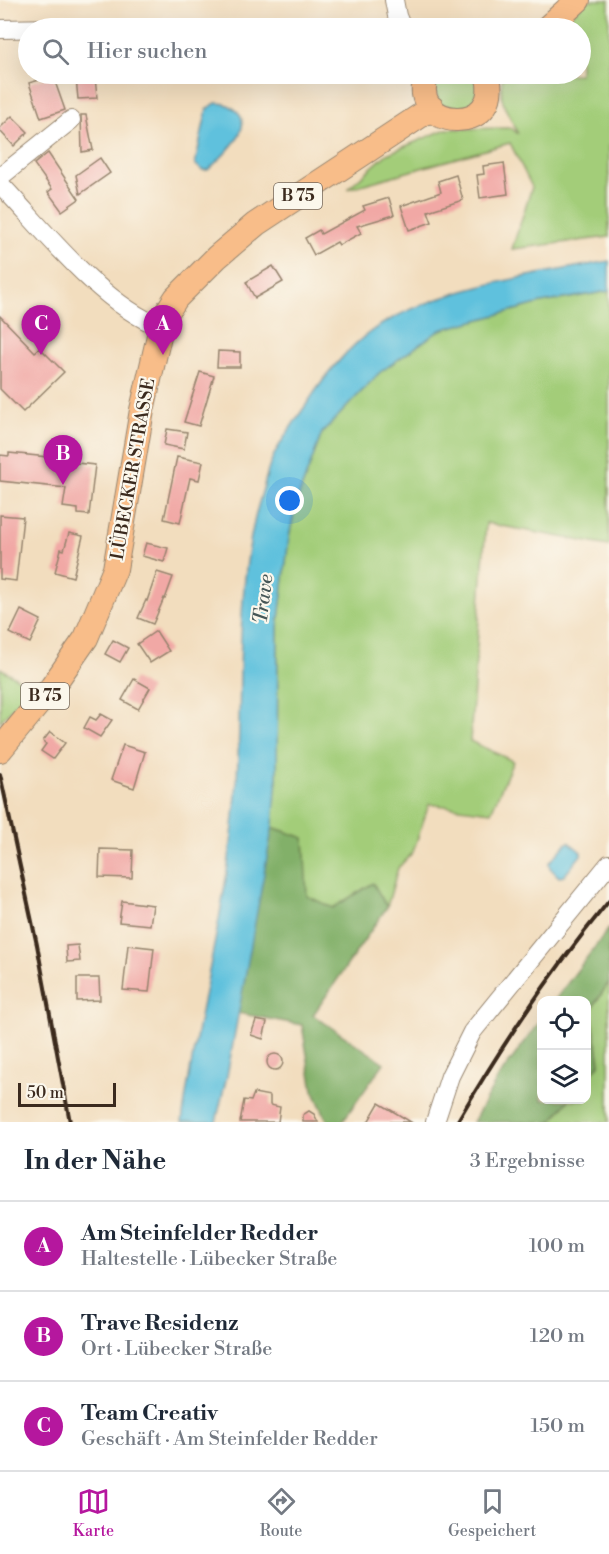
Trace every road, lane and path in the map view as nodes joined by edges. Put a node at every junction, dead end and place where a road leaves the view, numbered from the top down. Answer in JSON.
{"nodes":[{"id":1,"x":394,"y":0,"type":"edge"},
{"id":2,"x":578,"y":0,"type":"edge"},
{"id":3,"x":398,"y":18,"type":"edge"},
{"id":4,"x":558,"y":18,"type":"edge"},
{"id":5,"x":0,"y":29,"type":"edge"},
{"id":6,"x":18,"y":29,"type":"edge"},
{"id":7,"x":425,"y":84,"type":"edge"},
{"id":8,"x":489,"y":84,"type":"edge"},
{"id":9,"x":432,"y":108,"type":"junction"},
{"id":10,"x":71,"y":120,"type":"dead end"},
{"id":11,"x":0,"y":177,"type":"edge"},
{"id":12,"x":0,"y":183,"type":"edge"},
{"id":13,"x":161,"y":327,"type":"junction"},
{"id":14,"x":0,"y":750,"type":"edge"},
{"id":15,"x":609,"y":864,"type":"edge"},
{"id":16,"x":435,"y":1122,"type":"edge"}],
"edges":[{"from":1,"to":3,"type":"street"},
{"from":2,"to":4,"type":"main road"},
{"from":5,"to":6,"type":"street"},
{"from":7,"to":9,"type":"main road"},
{"from":8,"to":9,"type":"main road"},
{"from":9,"to":13,"type":"main road","name":"LÜBECKER STRASSE","number":"B 75"},
{"from":10,"to":11,"type":"street"},
{"from":12,"to":13,"type":"street"},
{"from":13,"to":14,"type":"main road","name":"LÜBECKER STRASSE","number":"B 75"},
{"from":15,"to":16,"type":"street"}]}
